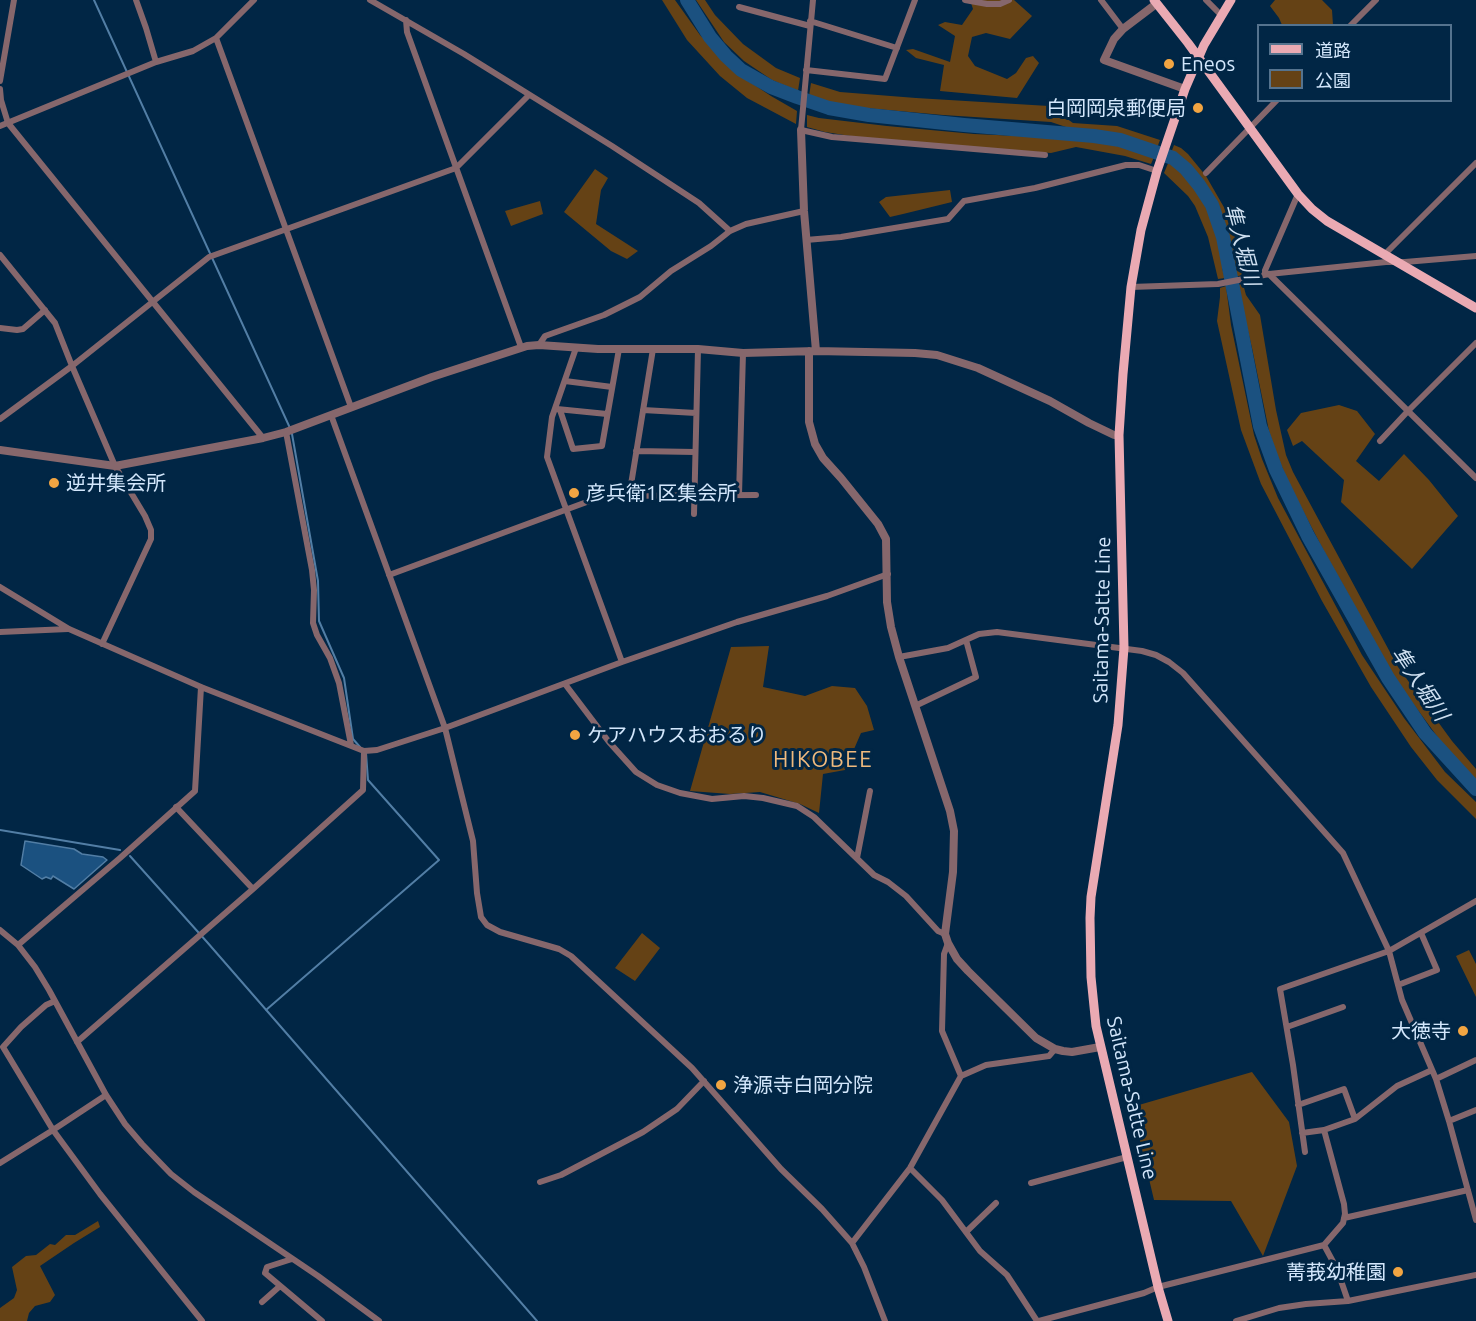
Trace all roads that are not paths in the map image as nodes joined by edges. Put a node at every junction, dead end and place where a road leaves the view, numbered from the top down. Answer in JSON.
{"nodes":[{"id":1,"x":14,"y":0,"type":"edge"},
{"id":2,"x":136,"y":0,"type":"edge"},
{"id":3,"x":254,"y":0,"type":"edge"},
{"id":4,"x":370,"y":0,"type":"edge"},
{"id":5,"x":813,"y":0,"type":"edge"},
{"id":6,"x":915,"y":0,"type":"edge"},
{"id":7,"x":965,"y":0,"type":"edge"},
{"id":8,"x":1009,"y":0,"type":"edge"},
{"id":9,"x":1101,"y":0,"type":"edge"},
{"id":10,"x":1206,"y":0,"type":"edge"},
{"id":11,"x":1231,"y":0,"type":"edge"},
{"id":12,"x":1376,"y":0,"type":"edge"},
{"id":13,"x":1155,"y":2,"type":"edge"},
{"id":14,"x":739,"y":7,"type":"dead end"},
{"id":15,"x":1221,"y":15,"type":"junction"},
{"id":16,"x":406,"y":20,"type":"junction"},
{"id":17,"x":810,"y":24,"type":"junction"},
{"id":18,"x":1352,"y":24,"type":"edge"},
{"id":19,"x":1123,"y":29,"type":"junction"},
{"id":20,"x":216,"y":38,"type":"junction"},
{"id":21,"x":897,"y":48,"type":"junction"},
{"id":22,"x":1198,"y":57,"type":"junction"},
{"id":23,"x":156,"y":62,"type":"junction"},
{"id":24,"x":805,"y":73,"type":"junction"},
{"id":25,"x":0,"y":81,"type":"edge"},
{"id":26,"x":0,"y":89,"type":"edge"},
{"id":27,"x":1185,"y":89,"type":"junction"},
{"id":28,"x":529,"y":95,"type":"junction"},
{"id":29,"x":1275,"y":102,"type":"edge"},
{"id":30,"x":8,"y":123,"type":"junction"},
{"id":31,"x":0,"y":126,"type":"edge"},
{"id":32,"x":1250,"y":127,"type":"junction"},
{"id":33,"x":801,"y":130,"type":"junction"},
{"id":34,"x":1045,"y":155,"type":"dead end"},
{"id":35,"x":1476,"y":164,"type":"edge"},
{"id":36,"x":456,"y":168,"type":"junction"},
{"id":37,"x":1157,"y":171,"type":"junction"},
{"id":38,"x":1206,"y":173,"type":"dead end"},
{"id":39,"x":1298,"y":194,"type":"junction"},
{"id":40,"x":804,"y":211,"type":"junction"},
{"id":41,"x":286,"y":230,"type":"junction"},
{"id":42,"x":730,"y":231,"type":"junction"},
{"id":43,"x":806,"y":240,"type":"junction"},
{"id":44,"x":0,"y":255,"type":"edge"},
{"id":45,"x":1384,"y":255,"type":"junction"},
{"id":46,"x":1476,"y":256,"type":"edge"},
{"id":47,"x":1395,"y":262,"type":"junction"},
{"id":48,"x":1266,"y":275,"type":"junction"},
{"id":49,"x":1131,"y":287,"type":"junction"},
{"id":50,"x":152,"y":302,"type":"junction"},
{"id":51,"x":1476,"y":308,"type":"edge"},
{"id":52,"x":45,"y":310,"type":"junction"},
{"id":53,"x":0,"y":328,"type":"edge"},
{"id":54,"x":1476,"y":343,"type":"edge"},
{"id":55,"x":539,"y":345,"type":"junction"},
{"id":56,"x":521,"y":347,"type":"junction"},
{"id":57,"x":576,"y":348,"type":"junction"},
{"id":58,"x":619,"y":349,"type":"junction"},
{"id":59,"x":653,"y":349,"type":"junction"},
{"id":60,"x":698,"y":349,"type":"junction"},
{"id":61,"x":812,"y":351,"type":"junction"},
{"id":62,"x":743,"y":353,"type":"junction"},
{"id":63,"x":72,"y":366,"type":"junction"},
{"id":64,"x":565,"y":381,"type":"junction"},
{"id":65,"x":612,"y":387,"type":"junction"},
{"id":66,"x":351,"y":407,"type":"junction"},
{"id":67,"x":557,"y":409,"type":"junction"},
{"id":68,"x":643,"y":410,"type":"junction"},
{"id":69,"x":1408,"y":411,"type":"junction"},
{"id":70,"x":696,"y":413,"type":"junction"},
{"id":71,"x":607,"y":414,"type":"junction"},
{"id":72,"x":331,"y":415,"type":"junction"},
{"id":73,"x":0,"y":419,"type":"edge"},
{"id":74,"x":286,"y":432,"type":"junction"},
{"id":75,"x":1119,"y":435,"type":"junction"},
{"id":76,"x":263,"y":438,"type":"junction"},
{"id":77,"x":1380,"y":441,"type":"dead end"},
{"id":78,"x":0,"y":450,"type":"edge"},
{"id":79,"x":636,"y":451,"type":"junction"},
{"id":80,"x":695,"y":453,"type":"junction"},
{"id":81,"x":115,"y":466,"type":"junction"},
{"id":82,"x":1476,"y":478,"type":"edge"},
{"id":83,"x":739,"y":495,"type":"junction"},
{"id":84,"x":756,"y":495,"type":"dead end"},
{"id":85,"x":694,"y":496,"type":"junction"},
{"id":86,"x":628,"y":497,"type":"junction"},
{"id":87,"x":565,"y":510,"type":"junction"},
{"id":88,"x":693,"y":514,"type":"dead end"},
{"id":89,"x":888,"y":574,"type":"junction"},
{"id":90,"x":389,"y":575,"type":"junction"},
{"id":91,"x":0,"y":587,"type":"edge"},
{"id":92,"x":69,"y":629,"type":"junction"},
{"id":93,"x":0,"y":632,"type":"edge"},
{"id":94,"x":966,"y":640,"type":"junction"},
{"id":95,"x":102,"y":644,"type":"junction"},
{"id":96,"x":1124,"y":648,"type":"junction"},
{"id":97,"x":899,"y":657,"type":"junction"},
{"id":98,"x":622,"y":662,"type":"junction"},
{"id":99,"x":565,"y":684,"type":"junction"},
{"id":100,"x":201,"y":687,"type":"junction"},
{"id":101,"x":915,"y":706,"type":"junction"},
{"id":102,"x":445,"y":728,"type":"junction"},
{"id":103,"x":351,"y":745,"type":"junction"},
{"id":104,"x":364,"y":751,"type":"junction"},
{"id":105,"x":870,"y":791,"type":"dead end"},
{"id":106,"x":176,"y":807,"type":"junction"},
{"id":107,"x":857,"y":858,"type":"junction"},
{"id":108,"x":253,"y":889,"type":"junction"},
{"id":109,"x":1476,"y":901,"type":"edge"},
{"id":110,"x":0,"y":930,"type":"edge"},
{"id":111,"x":1421,"y":933,"type":"junction"},
{"id":112,"x":945,"y":934,"type":"junction"},
{"id":113,"x":948,"y":943,"type":"junction"},
{"id":114,"x":18,"y":945,"type":"junction"},
{"id":115,"x":1389,"y":951,"type":"junction"},
{"id":116,"x":1398,"y":985,"type":"junction"},
{"id":117,"x":55,"y":1001,"type":"junction"},
{"id":118,"x":1344,"y":1007,"type":"dead end"},
{"id":119,"x":1287,"y":1027,"type":"junction"},
{"id":120,"x":77,"y":1042,"type":"junction"},
{"id":121,"x":1100,"y":1047,"type":"junction"},
{"id":122,"x":1055,"y":1049,"type":"junction"},
{"id":123,"x":1476,"y":1060,"type":"edge"},
{"id":124,"x":1432,"y":1070,"type":"junction"},
{"id":125,"x":961,"y":1076,"type":"junction"},
{"id":126,"x":1436,"y":1079,"type":"junction"},
{"id":127,"x":704,"y":1081,"type":"junction"},
{"id":128,"x":106,"y":1095,"type":"junction"},
{"id":129,"x":1298,"y":1105,"type":"junction"},
{"id":130,"x":1476,"y":1110,"type":"edge"},
{"id":131,"x":1355,"y":1119,"type":"junction"},
{"id":132,"x":1449,"y":1120,"type":"junction"},
{"id":133,"x":53,"y":1130,"type":"junction"},
{"id":134,"x":1324,"y":1130,"type":"junction"},
{"id":135,"x":1302,"y":1133,"type":"junction"},
{"id":136,"x":1305,"y":1152,"type":"dead end"},
{"id":137,"x":1127,"y":1158,"type":"junction"},
{"id":138,"x":0,"y":1163,"type":"edge"},
{"id":139,"x":909,"y":1168,"type":"junction"},
{"id":140,"x":540,"y":1182,"type":"dead end"},
{"id":141,"x":1031,"y":1183,"type":"dead end"},
{"id":142,"x":1468,"y":1190,"type":"junction"},
{"id":143,"x":996,"y":1203,"type":"dead end"},
{"id":144,"x":1344,"y":1218,"type":"junction"},
{"id":145,"x":1476,"y":1220,"type":"edge"},
{"id":146,"x":966,"y":1232,"type":"junction"},
{"id":147,"x":852,"y":1243,"type":"junction"},
{"id":148,"x":1324,"y":1245,"type":"junction"},
{"id":149,"x":292,"y":1259,"type":"junction"},
{"id":150,"x":1476,"y":1275,"type":"edge"},
{"id":151,"x":280,"y":1286,"type":"junction"},
{"id":152,"x":1158,"y":1287,"type":"junction"},
{"id":153,"x":1348,"y":1301,"type":"junction"},
{"id":154,"x":262,"y":1302,"type":"dead end"},
{"id":155,"x":371,"y":1315,"type":"junction"},
{"id":156,"x":882,"y":1320,"type":"edge"},
{"id":157,"x":202,"y":1321,"type":"edge"},
{"id":158,"x":322,"y":1321,"type":"edge"},
{"id":159,"x":366,"y":1321,"type":"edge"},
{"id":160,"x":379,"y":1321,"type":"edge"},
{"id":161,"x":1038,"y":1321,"type":"edge"},
{"id":162,"x":1168,"y":1321,"type":"edge"},
{"id":163,"x":1236,"y":1321,"type":"edge"}],
"edges":[{"from":1,"to":25,"type":"street"},
{"from":2,"to":23,"type":"street"},
{"from":3,"to":20,"type":"street"},
{"from":4,"to":16,"type":"street"},
{"from":5,"to":17,"type":"street"},
{"from":6,"to":21,"type":"street"},
{"from":7,"to":8,"type":"street"},
{"from":9,"to":19,"type":"street"},
{"from":10,"to":15,"type":"street"},
{"from":11,"to":15,"type":"main road","name":"Saitama-Satte Line"},
{"from":12,"to":18,"type":"street"},
{"from":13,"to":19,"type":"street"},
{"from":13,"to":22,"type":"main road"},
{"from":14,"to":17,"type":"street"},
{"from":15,"to":22,"type":"main road","name":"Saitama-Satte Line"},
{"from":16,"to":28,"type":"street"},
{"from":16,"to":36,"type":"street"},
{"from":17,"to":21,"type":"street"},
{"from":17,"to":24,"type":"street"},
{"from":19,"to":27,"type":"street"},
{"from":20,"to":23,"type":"street"},
{"from":20,"to":41,"type":"street"},
{"from":21,"to":24,"type":"street"},
{"from":22,"to":27,"type":"main road","name":"Saitama-Satte Line"},
{"from":22,"to":32,"type":"main road"},
{"from":23,"to":30,"type":"street"},
{"from":24,"to":33,"type":"street"},
{"from":26,"to":30,"type":"street"},
{"from":27,"to":37,"type":"main road","name":"Saitama-Satte Line"},
{"from":28,"to":36,"type":"street"},
{"from":28,"to":42,"type":"street"},
{"from":29,"to":32,"type":"street"},
{"from":30,"to":31,"type":"street"},
{"from":30,"to":50,"type":"street"},
{"from":32,"to":38,"type":"street"},
{"from":32,"to":39,"type":"main road"},
{"from":33,"to":34,"type":"street"},
{"from":33,"to":40,"type":"street"},
{"from":35,"to":45,"type":"street"},
{"from":36,"to":41,"type":"street"},
{"from":36,"to":56,"type":"street"},
{"from":37,"to":43,"type":"street"},
{"from":37,"to":49,"type":"main road","name":"Saitama-Satte Line"},
{"from":39,"to":45,"type":"main road"},
{"from":39,"to":48,"type":"street"},
{"from":40,"to":42,"type":"street"},
{"from":40,"to":43,"type":"street"},
{"from":41,"to":50,"type":"street"},
{"from":41,"to":66,"type":"street"},
{"from":42,"to":55,"type":"street"},
{"from":43,"to":61,"type":"street"},
{"from":44,"to":52,"type":"street"},
{"from":45,"to":47,"type":"main road"},
{"from":46,"to":47,"type":"street"},
{"from":47,"to":48,"type":"street"},
{"from":47,"to":51,"type":"main road"},
{"from":48,"to":49,"type":"street"},
{"from":48,"to":69,"type":"street"},
{"from":49,"to":75,"type":"main road","name":"Saitama-Satte Line"},
{"from":50,"to":63,"type":"street"},
{"from":50,"to":76,"type":"street"},
{"from":52,"to":53,"type":"street"},
{"from":52,"to":63,"type":"street"},
{"from":54,"to":69,"type":"street"},
{"from":55,"to":56,"type":"street"},
{"from":55,"to":57,"type":"street"},
{"from":56,"to":66,"type":"street"},
{"from":57,"to":58,"type":"street"},
{"from":57,"to":64,"type":"street"},
{"from":58,"to":59,"type":"street"},
{"from":58,"to":65,"type":"street"},
{"from":59,"to":60,"type":"street"},
{"from":59,"to":68,"type":"street"},
{"from":60,"to":62,"type":"street"},
{"from":60,"to":70,"type":"street"},
{"from":61,"to":62,"type":"street"},
{"from":61,"to":75,"type":"street"},
{"from":61,"to":89,"type":"street"},
{"from":62,"to":83,"type":"street"},
{"from":63,"to":73,"type":"street"},
{"from":63,"to":81,"type":"street"},
{"from":64,"to":65,"type":"street"},
{"from":64,"to":67,"type":"street"},
{"from":65,"to":71,"type":"street"},
{"from":66,"to":72,"type":"street"},
{"from":67,"to":71,"type":"street"},
{"from":67,"to":71,"type":"street"},
{"from":67,"to":87,"type":"street"},
{"from":68,"to":70,"type":"street"},
{"from":68,"to":79,"type":"street"},
{"from":69,"to":77,"type":"street"},
{"from":69,"to":82,"type":"street"},
{"from":70,"to":80,"type":"street"},
{"from":72,"to":74,"type":"street"},
{"from":72,"to":90,"type":"street"},
{"from":74,"to":76,"type":"street"},
{"from":74,"to":103,"type":"street"},
{"from":75,"to":96,"type":"main road","name":"Saitama-Satte Line"},
{"from":76,"to":81,"type":"street"},
{"from":78,"to":81,"type":"street"},
{"from":79,"to":80,"type":"street"},
{"from":79,"to":86,"type":"street"},
{"from":80,"to":85,"type":"street"},
{"from":81,"to":95,"type":"street"},
{"from":83,"to":84,"type":"street"},
{"from":83,"to":85,"type":"street"},
{"from":85,"to":86,"type":"street"},
{"from":85,"to":88,"type":"street"},
{"from":86,"to":87,"type":"street"},
{"from":87,"to":90,"type":"street"},
{"from":87,"to":98,"type":"street"},
{"from":89,"to":97,"type":"street"},
{"from":89,"to":98,"type":"street"},
{"from":90,"to":102,"type":"street"},
{"from":91,"to":92,"type":"street"},
{"from":92,"to":93,"type":"street"},
{"from":92,"to":95,"type":"street"},
{"from":94,"to":96,"type":"street"},
{"from":94,"to":97,"type":"street"},
{"from":94,"to":101,"type":"street"},
{"from":95,"to":100,"type":"street"},
{"from":96,"to":115,"type":"street"},
{"from":96,"to":121,"type":"main road","name":"Saitama-Satte Line"},
{"from":97,"to":101,"type":"street"},
{"from":98,"to":99,"type":"street"},
{"from":99,"to":102,"type":"street"},
{"from":99,"to":107,"type":"street"},
{"from":100,"to":103,"type":"street"},
{"from":100,"to":106,"type":"street"},
{"from":101,"to":112,"type":"street"},
{"from":102,"to":104,"type":"street"},
{"from":102,"to":127,"type":"street"},
{"from":103,"to":104,"type":"street"},
{"from":104,"to":108,"type":"street"},
{"from":105,"to":107,"type":"street"},
{"from":106,"to":108,"type":"street"},
{"from":106,"to":114,"type":"street"},
{"from":107,"to":112,"type":"street"},
{"from":108,"to":120,"type":"street"},
{"from":109,"to":111,"type":"street"},
{"from":110,"to":114,"type":"street"},
{"from":111,"to":115,"type":"street"},
{"from":111,"to":116,"type":"street"},
{"from":112,"to":113,"type":"street"},
{"from":113,"to":122,"type":"street"},
{"from":113,"to":125,"type":"street"},
{"from":114,"to":117,"type":"street"},
{"from":115,"to":116,"type":"street"},
{"from":115,"to":119,"type":"street"},
{"from":116,"to":124,"type":"street"},
{"from":117,"to":120,"type":"street"},
{"from":117,"to":133,"type":"street"},
{"from":118,"to":119,"type":"street"},
{"from":119,"to":129,"type":"street"},
{"from":120,"to":128,"type":"street"},
{"from":121,"to":122,"type":"street"},
{"from":121,"to":137,"type":"main road","name":"Saitama-Satte Line"},
{"from":122,"to":125,"type":"street"},
{"from":123,"to":126,"type":"street"},
{"from":124,"to":126,"type":"street"},
{"from":124,"to":131,"type":"street"},
{"from":125,"to":139,"type":"street"},
{"from":126,"to":132,"type":"street"},
{"from":127,"to":140,"type":"street"},
{"from":127,"to":147,"type":"street"},
{"from":128,"to":133,"type":"street"},
{"from":128,"to":149,"type":"street"},
{"from":129,"to":131,"type":"street"},
{"from":129,"to":135,"type":"street"},
{"from":130,"to":132,"type":"street"},
{"from":131,"to":134,"type":"street"},
{"from":132,"to":142,"type":"street"},
{"from":133,"to":138,"type":"street"},
{"from":133,"to":157,"type":"street"},
{"from":134,"to":135,"type":"street"},
{"from":134,"to":144,"type":"street"},
{"from":135,"to":136,"type":"street"},
{"from":137,"to":141,"type":"street"},
{"from":137,"to":152,"type":"main road","name":"Saitama-Satte Line"},
{"from":139,"to":146,"type":"street"},
{"from":139,"to":147,"type":"street"},
{"from":142,"to":144,"type":"street"},
{"from":142,"to":145,"type":"street"},
{"from":143,"to":146,"type":"street"},
{"from":144,"to":148,"type":"street"},
{"from":146,"to":161,"type":"street"},
{"from":147,"to":156,"type":"street"},
{"from":148,"to":152,"type":"street"},
{"from":148,"to":153,"type":"street"},
{"from":149,"to":151,"type":"street"},
{"from":149,"to":155,"type":"street"},
{"from":150,"to":153,"type":"street"},
{"from":151,"to":154,"type":"street"},
{"from":151,"to":158,"type":"street"},
{"from":152,"to":161,"type":"street"},
{"from":152,"to":162,"type":"main road","name":"Saitama-Satte Line"},
{"from":153,"to":163,"type":"street"},
{"from":155,"to":159,"type":"street"},
{"from":155,"to":160,"type":"street"}]}
